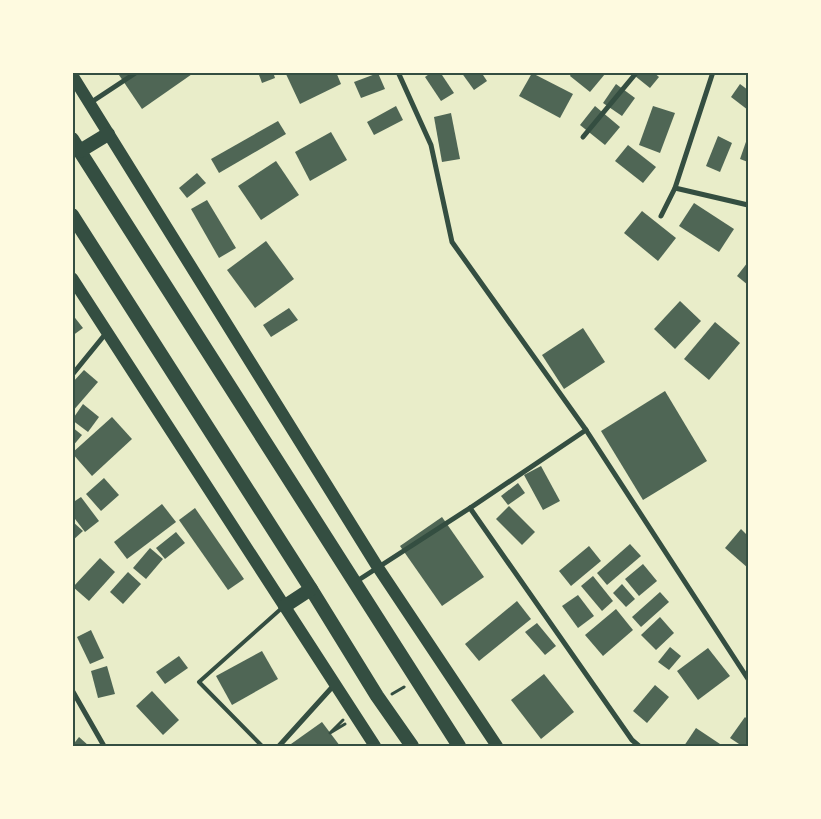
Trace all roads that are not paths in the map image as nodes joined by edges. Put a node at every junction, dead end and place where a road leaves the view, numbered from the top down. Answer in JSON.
{"nodes":[{"id":1,"x":137,"y":72,"type":"edge"},
{"id":2,"x":398,"y":72,"type":"edge"},
{"id":3,"x":637,"y":72,"type":"edge"},
{"id":4,"x":713,"y":72,"type":"edge"},
{"id":5,"x":72,"y":75,"type":"edge"},
{"id":6,"x":90,"y":102,"type":"junction"},
{"id":7,"x":108,"y":134,"type":"junction"},
{"id":8,"x":583,"y":136,"type":"dead end"},
{"id":9,"x":72,"y":139,"type":"edge"},
{"id":10,"x":80,"y":151,"type":"junction"},
{"id":11,"x":675,"y":188,"type":"junction"},
{"id":12,"x":748,"y":205,"type":"edge"},
{"id":13,"x":72,"y":215,"type":"edge"},
{"id":14,"x":661,"y":216,"type":"dead end"},
{"id":15,"x":72,"y":278,"type":"edge"},
{"id":16,"x":107,"y":332,"type":"junction"},
{"id":17,"x":72,"y":374,"type":"edge"},
{"id":18,"x":586,"y":430,"type":"junction"},
{"id":19,"x":470,"y":508,"type":"junction"},
{"id":20,"x":377,"y":566,"type":"junction"},
{"id":21,"x":354,"y":583,"type":"junction"},
{"id":22,"x":311,"y":589,"type":"junction"},
{"id":23,"x":284,"y":606,"type":"junction"},
{"id":24,"x":748,"y":680,"type":"edge"},
{"id":25,"x":335,"y":684,"type":"junction"},
{"id":26,"x":72,"y":690,"type":"edge"},
{"id":27,"x":75,"y":700,"type":"edge"},
{"id":28,"x":104,"y":746,"type":"edge"},
{"id":29,"x":262,"y":746,"type":"edge"},
{"id":30,"x":279,"y":746,"type":"edge"},
{"id":31,"x":376,"y":746,"type":"edge"},
{"id":32,"x":412,"y":746,"type":"edge"},
{"id":33,"x":459,"y":746,"type":"edge"},
{"id":34,"x":496,"y":746,"type":"edge"},
{"id":35,"x":639,"y":746,"type":"edge"}],
"edges":[{"from":1,"to":6,"type":"street"},
{"from":2,"to":18,"type":"street"},
{"from":3,"to":8,"type":"street"},
{"from":4,"to":11,"type":"street"},
{"from":5,"to":6,"type":"main road"},
{"from":6,"to":7,"type":"main road"},
{"from":7,"to":10,"type":"highway"},
{"from":7,"to":20,"type":"main road"},
{"from":9,"to":10,"type":"highway"},
{"from":10,"to":21,"type":"highway"},
{"from":11,"to":12,"type":"street"},
{"from":11,"to":14,"type":"street"},
{"from":13,"to":22,"type":"highway"},
{"from":15,"to":16,"type":"main road"},
{"from":16,"to":17,"type":"street"},
{"from":16,"to":23,"type":"main road"},
{"from":18,"to":19,"type":"street"},
{"from":18,"to":24,"type":"street"},
{"from":19,"to":20,"type":"street"},
{"from":19,"to":35,"type":"street"},
{"from":20,"to":21,"type":"street"},
{"from":20,"to":34,"type":"main road"},
{"from":21,"to":33,"type":"highway"},
{"from":22,"to":23,"type":"highway"},
{"from":22,"to":32,"type":"highway"},
{"from":23,"to":25,"type":"main road"},
{"from":23,"to":29,"type":"lane"},
{"from":25,"to":30,"type":"street"},
{"from":25,"to":31,"type":"main road"},
{"from":26,"to":27,"type":"street"},
{"from":27,"to":28,"type":"street"}]}
